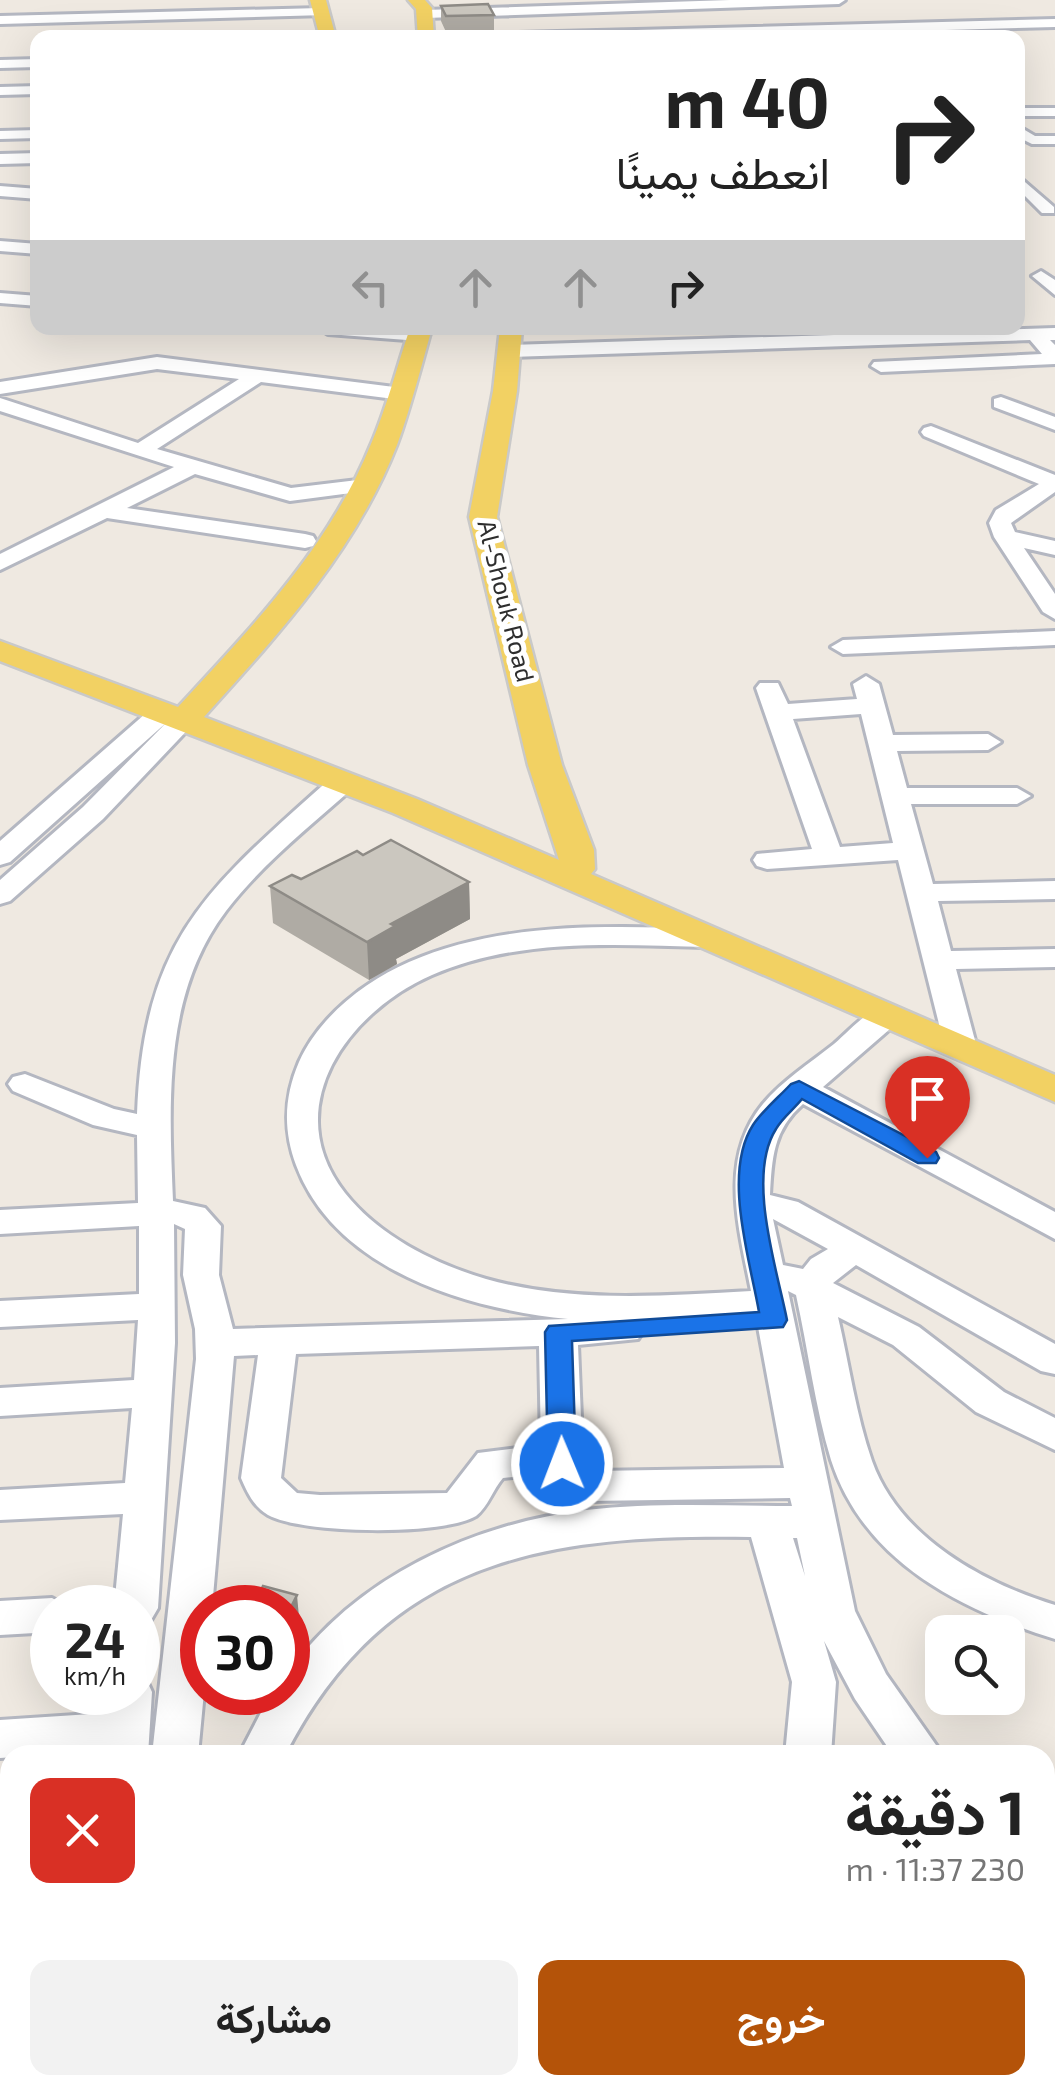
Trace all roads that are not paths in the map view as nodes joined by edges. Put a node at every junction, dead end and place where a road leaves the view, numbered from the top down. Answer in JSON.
{"nodes":[{"id":1,"x":831,"y":0,"type":"edge"},
{"id":2,"x":839,"y":0,"type":"edge"},
{"id":3,"x":798,"y":1,"type":"edge"},
{"id":4,"x":712,"y":2,"type":"edge"},
{"id":5,"x":612,"y":3,"type":"edge"},
{"id":6,"x":538,"y":5,"type":"edge"},
{"id":7,"x":320,"y":6,"type":"edge"},
{"id":8,"x":475,"y":6,"type":"edge"},
{"id":9,"x":648,"y":6,"type":"junction"},
{"id":10,"x":421,"y":7,"type":"edge"},
{"id":11,"x":932,"y":7,"type":"dead end"},
{"id":12,"x":574,"y":8,"type":"junction"},
{"id":13,"x":877,"y":14,"type":"dead end"},
{"id":14,"x":81,"y":18,"type":"junction"},
{"id":15,"x":0,"y":20,"type":"edge"},
{"id":16,"x":1055,"y":23,"type":"edge"},
{"id":17,"x":891,"y":27,"type":"junction"},
{"id":18,"x":820,"y":29,"type":"junction"},
{"id":19,"x":80,"y":30,"type":"edge"},
{"id":20,"x":588,"y":30,"type":"edge"},
{"id":21,"x":666,"y":30,"type":"edge"},
{"id":22,"x":727,"y":30,"type":"edge"},
{"id":23,"x":774,"y":30,"type":"edge"},
{"id":24,"x":914,"y":30,"type":"edge"},
{"id":25,"x":930,"y":30,"type":"edge"},
{"id":26,"x":1010,"y":30,"type":"edge"},
{"id":27,"x":30,"y":63,"type":"edge"},
{"id":28,"x":0,"y":64,"type":"edge"},
{"id":29,"x":30,"y":90,"type":"edge"},
{"id":30,"x":1,"y":92,"type":"edge"},
{"id":31,"x":1025,"y":112,"type":"edge"},
{"id":32,"x":1055,"y":112,"type":"edge"},
{"id":33,"x":30,"y":134,"type":"edge"},
{"id":34,"x":0,"y":135,"type":"edge"},
{"id":35,"x":1025,"y":135,"type":"edge"},
{"id":36,"x":1055,"y":140,"type":"edge"},
{"id":37,"x":0,"y":158,"type":"edge"},
{"id":38,"x":30,"y":158,"type":"edge"},
{"id":39,"x":1025,"y":187,"type":"edge"},
{"id":40,"x":0,"y":191,"type":"edge"},
{"id":41,"x":30,"y":193,"type":"edge"},
{"id":42,"x":1025,"y":210,"type":"edge"},
{"id":43,"x":1052,"y":210,"type":"edge"},
{"id":44,"x":0,"y":246,"type":"edge"},
{"id":45,"x":30,"y":248,"type":"edge"},
{"id":46,"x":0,"y":298,"type":"edge"},
{"id":47,"x":30,"y":300,"type":"edge"},
{"id":48,"x":1045,"y":334,"type":"edge"},
{"id":49,"x":413,"y":335,"type":"edge"},
{"id":50,"x":658,"y":335,"type":"edge"},
{"id":51,"x":808,"y":335,"type":"edge"},
{"id":52,"x":727,"y":336,"type":"edge"},
{"id":53,"x":510,"y":339,"type":"edge"},
{"id":54,"x":664,"y":346,"type":"junction"},
{"id":55,"x":881,"y":366,"type":"dead end"},
{"id":56,"x":260,"y":376,"type":"junction"},
{"id":57,"x":0,"y":388,"type":"edge"},
{"id":58,"x":402,"y":394,"type":"junction"},
{"id":59,"x":1001,"y":403,"type":"dead end"},
{"id":60,"x":0,"y":404,"type":"edge"},
{"id":61,"x":1055,"y":424,"type":"edge"},
{"id":62,"x":931,"y":432,"type":"dead end"},
{"id":63,"x":140,"y":451,"type":"junction"},
{"id":64,"x":194,"y":466,"type":"junction"},
{"id":65,"x":366,"y":485,"type":"junction"},
{"id":66,"x":102,"y":511,"type":"junction"},
{"id":67,"x":1005,"y":537,"type":"junction"},
{"id":68,"x":305,"y":541,"type":"dead end"},
{"id":69,"x":1055,"y":548,"type":"edge"},
{"id":70,"x":2,"y":559,"type":"edge"},
{"id":71,"x":530,"y":574,"type":"dead end"},
{"id":72,"x":500,"y":575,"type":"junction"},
{"id":73,"x":1055,"y":612,"type":"edge"},
{"id":74,"x":1055,"y":638,"type":"edge"},
{"id":75,"x":843,"y":646,"type":"dead end"},
{"id":76,"x":0,"y":650,"type":"edge"},
{"id":77,"x":173,"y":717,"type":"junction"},
{"id":78,"x":988,"y":742,"type":"dead end"},
{"id":79,"x":881,"y":743,"type":"junction"},
{"id":80,"x":343,"y":782,"type":"junction"},
{"id":81,"x":895,"y":796,"type":"junction"},
{"id":82,"x":1018,"y":796,"type":"dead end"},
{"id":83,"x":5,"y":846,"type":"edge"},
{"id":84,"x":909,"y":850,"type":"junction"},
{"id":85,"x":830,"y":856,"type":"junction"},
{"id":86,"x":767,"y":860,"type":"dead end"},
{"id":87,"x":573,"y":872,"type":"junction"},
{"id":88,"x":1055,"y":890,"type":"edge"},
{"id":89,"x":920,"y":893,"type":"junction"},
{"id":90,"x":0,"y":896,"type":"edge"},
{"id":91,"x":710,"y":938,"type":"junction"},
{"id":92,"x":760,"y":958,"type":"junction"},
{"id":93,"x":1055,"y":958,"type":"edge"},
{"id":94,"x":938,"y":960,"type":"junction"},
{"id":95,"x":888,"y":1016,"type":"junction"},
{"id":96,"x":960,"y":1048,"type":"junction"},
{"id":97,"x":25,"y":1084,"type":"dead end"},
{"id":98,"x":799,"y":1088,"type":"junction"},
{"id":99,"x":1055,"y":1090,"type":"edge"},
{"id":100,"x":150,"y":1126,"type":"junction"},
{"id":101,"x":752,"y":1202,"type":"junction"},
{"id":102,"x":159,"y":1212,"type":"junction"},
{"id":103,"x":0,"y":1222,"type":"edge"},
{"id":104,"x":1055,"y":1227,"type":"edge"},
{"id":105,"x":859,"y":1252,"type":"junction"},
{"id":106,"x":813,"y":1288,"type":"junction"},
{"id":107,"x":770,"y":1299,"type":"junction"},
{"id":108,"x":158,"y":1306,"type":"junction"},
{"id":109,"x":0,"y":1314,"type":"edge"},
{"id":110,"x":558,"y":1332,"type":"junction"},
{"id":111,"x":278,"y":1340,"type":"junction"},
{"id":112,"x":215,"y":1343,"type":"junction"},
{"id":113,"x":1055,"y":1361,"type":"edge"},
{"id":114,"x":151,"y":1392,"type":"junction"},
{"id":115,"x":0,"y":1402,"type":"edge"},
{"id":116,"x":1055,"y":1436,"type":"edge"},
{"id":117,"x":562,"y":1458,"type":"junction"},
{"id":118,"x":144,"y":1497,"type":"junction"},
{"id":119,"x":811,"y":1503,"type":"junction"},
{"id":120,"x":0,"y":1505,"type":"edge"},
{"id":121,"x":444,"y":1511,"type":"junction"},
{"id":122,"x":768,"y":1522,"type":"junction"},
{"id":123,"x":451,"y":1562,"type":"junction"},
{"id":124,"x":138,"y":1585,"type":"edge"},
{"id":125,"x":30,"y":1616,"type":"edge"},
{"id":126,"x":0,"y":1618,"type":"edge"},
{"id":127,"x":1055,"y":1622,"type":"edge"},
{"id":128,"x":128,"y":1726,"type":"edge"},
{"id":129,"x":0,"y":1739,"type":"edge"},
{"id":130,"x":177,"y":1745,"type":"edge"},
{"id":131,"x":266,"y":1745,"type":"edge"},
{"id":132,"x":809,"y":1745,"type":"edge"},
{"id":133,"x":912,"y":1745,"type":"edge"}],
"edges":[{"from":1,"to":2,"type":"street"},
{"from":1,"to":3,"type":"street"},
{"from":3,"to":4,"type":"street"},
{"from":3,"to":18,"type":"street"},
{"from":4,"to":9,"type":"street"},
{"from":4,"to":22,"type":"street"},
{"from":5,"to":9,"type":"street"},
{"from":5,"to":12,"type":"street"},
{"from":6,"to":8,"type":"street"},
{"from":6,"to":12,"type":"street"},
{"from":7,"to":14,"type":"street"},
{"from":8,"to":10,"type":"street"},
{"from":9,"to":21,"type":"street"},
{"from":11,"to":25,"type":"street"},
{"from":12,"to":20,"type":"street"},
{"from":13,"to":17,"type":"street"},
{"from":14,"to":15,"type":"street"},
{"from":14,"to":19,"type":"street"},
{"from":16,"to":26,"type":"street"},
{"from":17,"to":18,"type":"street"},
{"from":17,"to":24,"type":"street"},
{"from":18,"to":23,"type":"street"},
{"from":27,"to":28,"type":"street"},
{"from":29,"to":30,"type":"street"},
{"from":31,"to":32,"type":"street"},
{"from":33,"to":34,"type":"street"},
{"from":35,"to":36,"type":"street"},
{"from":37,"to":38,"type":"street"},
{"from":39,"to":43,"type":"street"},
{"from":40,"to":41,"type":"street"},
{"from":42,"to":43,"type":"street"},
{"from":44,"to":45,"type":"street"},
{"from":46,"to":47,"type":"street"},
{"from":48,"to":55,"type":"street"},
{"from":49,"to":58,"type":"main road"},
{"from":50,"to":54,"type":"street"},
{"from":51,"to":52,"type":"street"},
{"from":52,"to":54,"type":"street"},
{"from":53,"to":54,"type":"street"},
{"from":53,"to":72,"type":"main road","name":"Al-Shouk Road"},
{"from":56,"to":57,"type":"street"},
{"from":56,"to":58,"type":"street"},
{"from":56,"to":63,"type":"street"},
{"from":58,"to":65,"type":"main road"},
{"from":59,"to":61,"type":"street"},
{"from":60,"to":63,"type":"street"},
{"from":62,"to":67,"type":"street"},
{"from":63,"to":64,"type":"street"},
{"from":64,"to":65,"type":"street"},
{"from":64,"to":66,"type":"street"},
{"from":65,"to":77,"type":"main road"},
{"from":66,"to":68,"type":"street"},
{"from":66,"to":70,"type":"street"},
{"from":67,"to":69,"type":"street"},
{"from":67,"to":73,"type":"street"},
{"from":71,"to":72,"type":"main road"},
{"from":72,"to":87,"type":"main road","name":"Al-Shouk Road"},
{"from":74,"to":75,"type":"street"},
{"from":76,"to":77,"type":"main road"},
{"from":77,"to":80,"type":"main road"},
{"from":77,"to":83,"type":"street"},
{"from":77,"to":90,"type":"street"},
{"from":78,"to":79,"type":"street"},
{"from":79,"to":81,"type":"street"},
{"from":79,"to":85,"type":"street"},
{"from":80,"to":87,"type":"main road"},
{"from":80,"to":100,"type":"street"},
{"from":81,"to":82,"type":"street"},
{"from":81,"to":84,"type":"street"},
{"from":84,"to":85,"type":"street"},
{"from":84,"to":89,"type":"street"},
{"from":85,"to":86,"type":"street"},
{"from":87,"to":91,"type":"main road"},
{"from":87,"to":92,"type":"main road"},
{"from":88,"to":89,"type":"street"},
{"from":89,"to":94,"type":"street"},
{"from":91,"to":92,"type":"main road"},
{"from":91,"to":107,"type":"street"},
{"from":92,"to":95,"type":"main road"},
{"from":93,"to":94,"type":"street"},
{"from":94,"to":96,"type":"street"},
{"from":95,"to":96,"type":"main road"},
{"from":95,"to":98,"type":"street"},
{"from":96,"to":99,"type":"main road"},
{"from":97,"to":100,"type":"street"},
{"from":98,"to":101,"type":"street"},
{"from":98,"to":104,"type":"street"},
{"from":100,"to":102,"type":"street"},
{"from":101,"to":105,"type":"street"},
{"from":101,"to":107,"type":"street"},
{"from":102,"to":103,"type":"street"},
{"from":102,"to":108,"type":"street"},
{"from":102,"to":112,"type":"street"},
{"from":105,"to":106,"type":"street"},
{"from":105,"to":113,"type":"street"},
{"from":106,"to":107,"type":"street"},
{"from":106,"to":116,"type":"street"},
{"from":106,"to":127,"type":"street"},
{"from":107,"to":110,"type":"street"},
{"from":107,"to":119,"type":"street"},
{"from":108,"to":109,"type":"street"},
{"from":108,"to":114,"type":"street"},
{"from":110,"to":111,"type":"street"},
{"from":110,"to":117,"type":"street"},
{"from":111,"to":112,"type":"street"},
{"from":111,"to":121,"type":"street"},
{"from":112,"to":130,"type":"street"},
{"from":114,"to":115,"type":"street"},
{"from":114,"to":118,"type":"street"},
{"from":117,"to":119,"type":"street"},
{"from":117,"to":121,"type":"street"},
{"from":118,"to":120,"type":"street"},
{"from":118,"to":124,"type":"street"},
{"from":119,"to":122,"type":"street"},
{"from":119,"to":133,"type":"street"},
{"from":121,"to":123,"type":"street"},
{"from":122,"to":123,"type":"street"},
{"from":122,"to":132,"type":"street"},
{"from":123,"to":131,"type":"street"},
{"from":125,"to":126,"type":"street"},
{"from":128,"to":129,"type":"street"}]}
